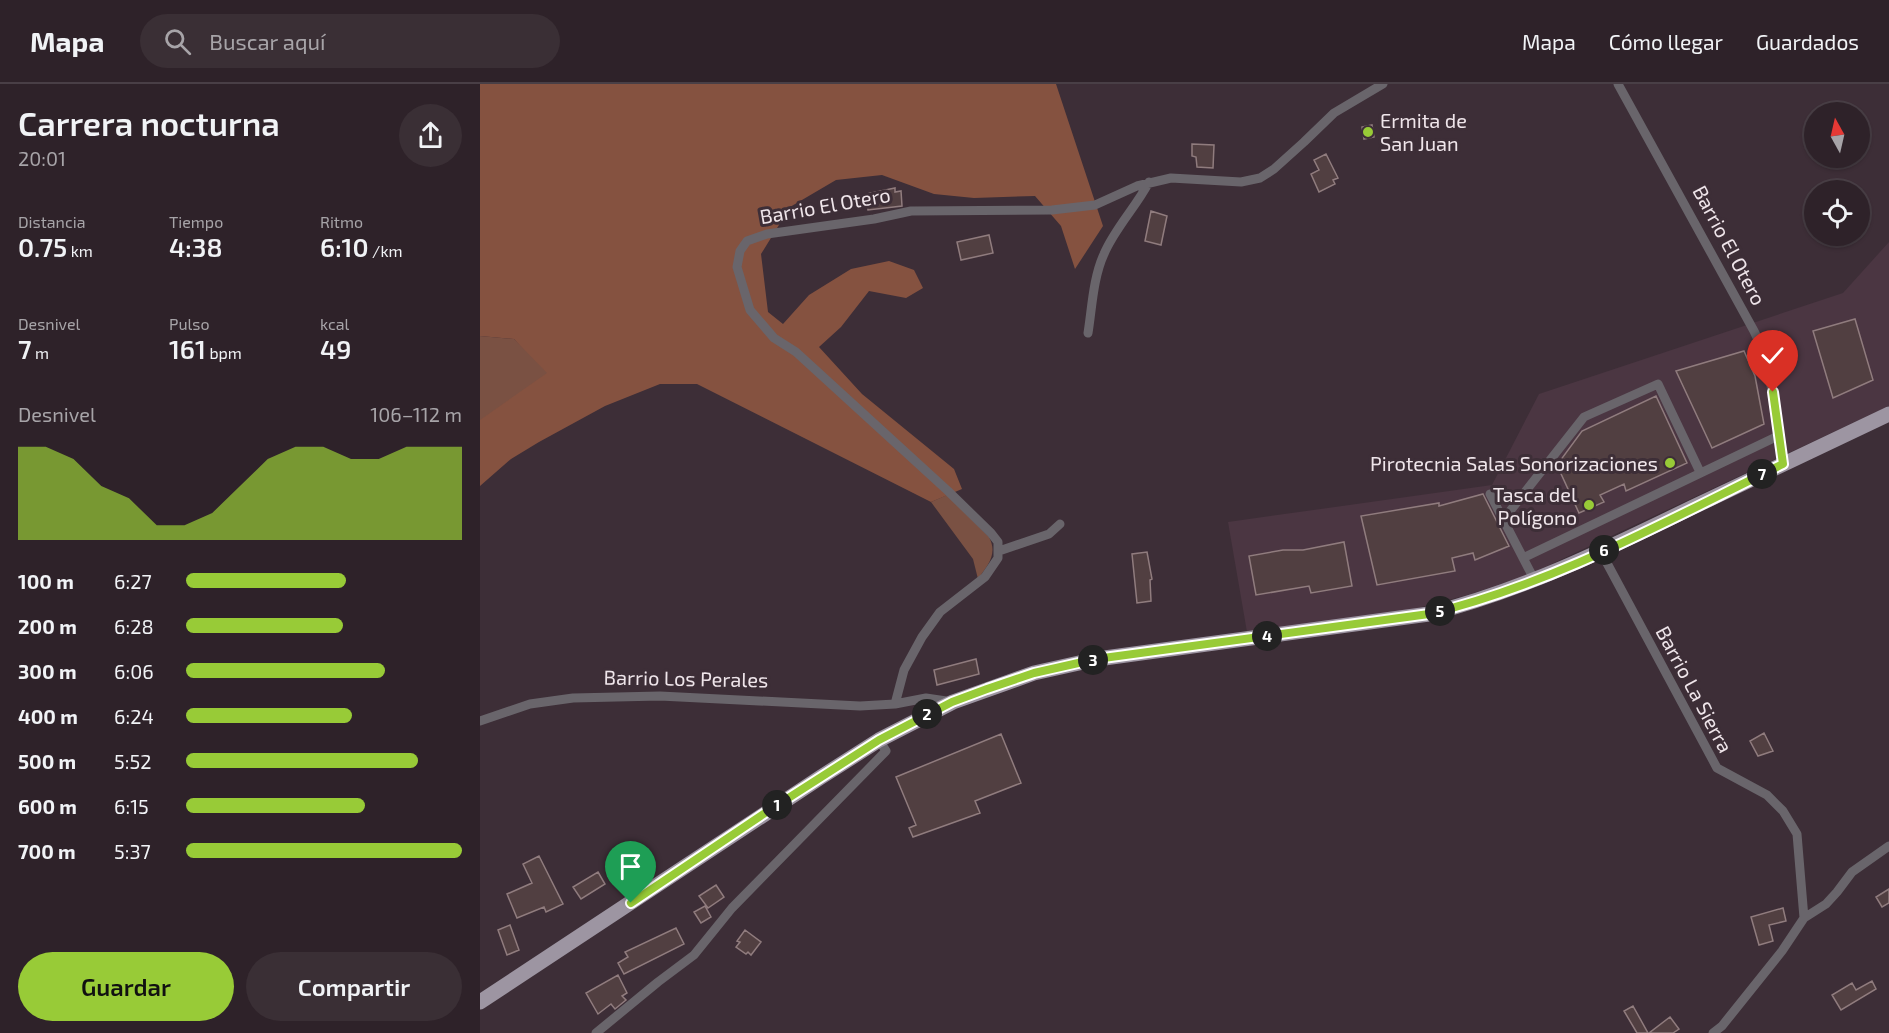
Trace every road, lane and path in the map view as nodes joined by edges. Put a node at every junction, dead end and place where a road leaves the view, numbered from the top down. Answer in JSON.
{"nodes":[{"id":1,"x":1383,"y":84,"type":"edge"},
{"id":2,"x":1618,"y":84,"type":"edge"},
{"id":3,"x":1149,"y":182,"type":"junction"},
{"id":4,"x":1088,"y":333,"type":"dead end"},
{"id":5,"x":1889,"y":414,"type":"edge"},
{"id":6,"x":1778,"y":436,"type":"junction"},
{"id":7,"x":1783,"y":464,"type":"junction"},
{"id":8,"x":1700,"y":472,"type":"junction"},
{"id":9,"x":1490,"y":495,"type":"dead end"},
{"id":10,"x":1503,"y":520,"type":"junction"},
{"id":11,"x":1060,"y":524,"type":"dead end"},
{"id":12,"x":999,"y":550,"type":"junction"},
{"id":13,"x":1602,"y":552,"type":"junction"},
{"id":14,"x":1523,"y":558,"type":"junction"},
{"id":15,"x":1535,"y":580,"type":"junction"},
{"id":16,"x":952,"y":702,"type":"junction"},
{"id":17,"x":895,"y":704,"type":"junction"},
{"id":18,"x":480,"y":721,"type":"edge"},
{"id":19,"x":879,"y":740,"type":"junction"},
{"id":20,"x":1889,"y":846,"type":"edge"},
{"id":21,"x":1804,"y":918,"type":"junction"},
{"id":22,"x":480,"y":1002,"type":"edge"},
{"id":23,"x":596,"y":1033,"type":"edge"},
{"id":24,"x":1713,"y":1033,"type":"edge"}],
"edges":[{"from":1,"to":3,"type":"street","name":"Barrio El Otero"},
{"from":2,"to":6,"type":"street","name":"Barrio El Otero"},
{"from":3,"to":4,"type":"street"},
{"from":3,"to":12,"type":"street","name":"Barrio El Otero"},
{"from":5,"to":7,"type":"main road"},
{"from":6,"to":7,"type":"street","name":"Barrio El Otero"},
{"from":6,"to":8,"type":"street"},
{"from":7,"to":13,"type":"main road"},
{"from":8,"to":10,"type":"street"},
{"from":8,"to":14,"type":"street"},
{"from":9,"to":10,"type":"street"},
{"from":10,"to":14,"type":"street"},
{"from":11,"to":12,"type":"street"},
{"from":12,"to":17,"type":"street"},
{"from":13,"to":15,"type":"main road"},
{"from":13,"to":21,"type":"street","name":"Barrio La Sierra"},
{"from":14,"to":15,"type":"street"},
{"from":15,"to":16,"type":"main road","name":"Barrio Los Perales"},
{"from":16,"to":17,"type":"street","name":"Barrio Los Perales"},
{"from":16,"to":19,"type":"main road","name":"Barrio Los Perales"},
{"from":17,"to":18,"type":"street","name":"Barrio Los Perales"},
{"from":19,"to":22,"type":"main road","name":"Barrio Los Perales"},
{"from":19,"to":23,"type":"street"},
{"from":20,"to":21,"type":"street"},
{"from":21,"to":24,"type":"street"}]}
